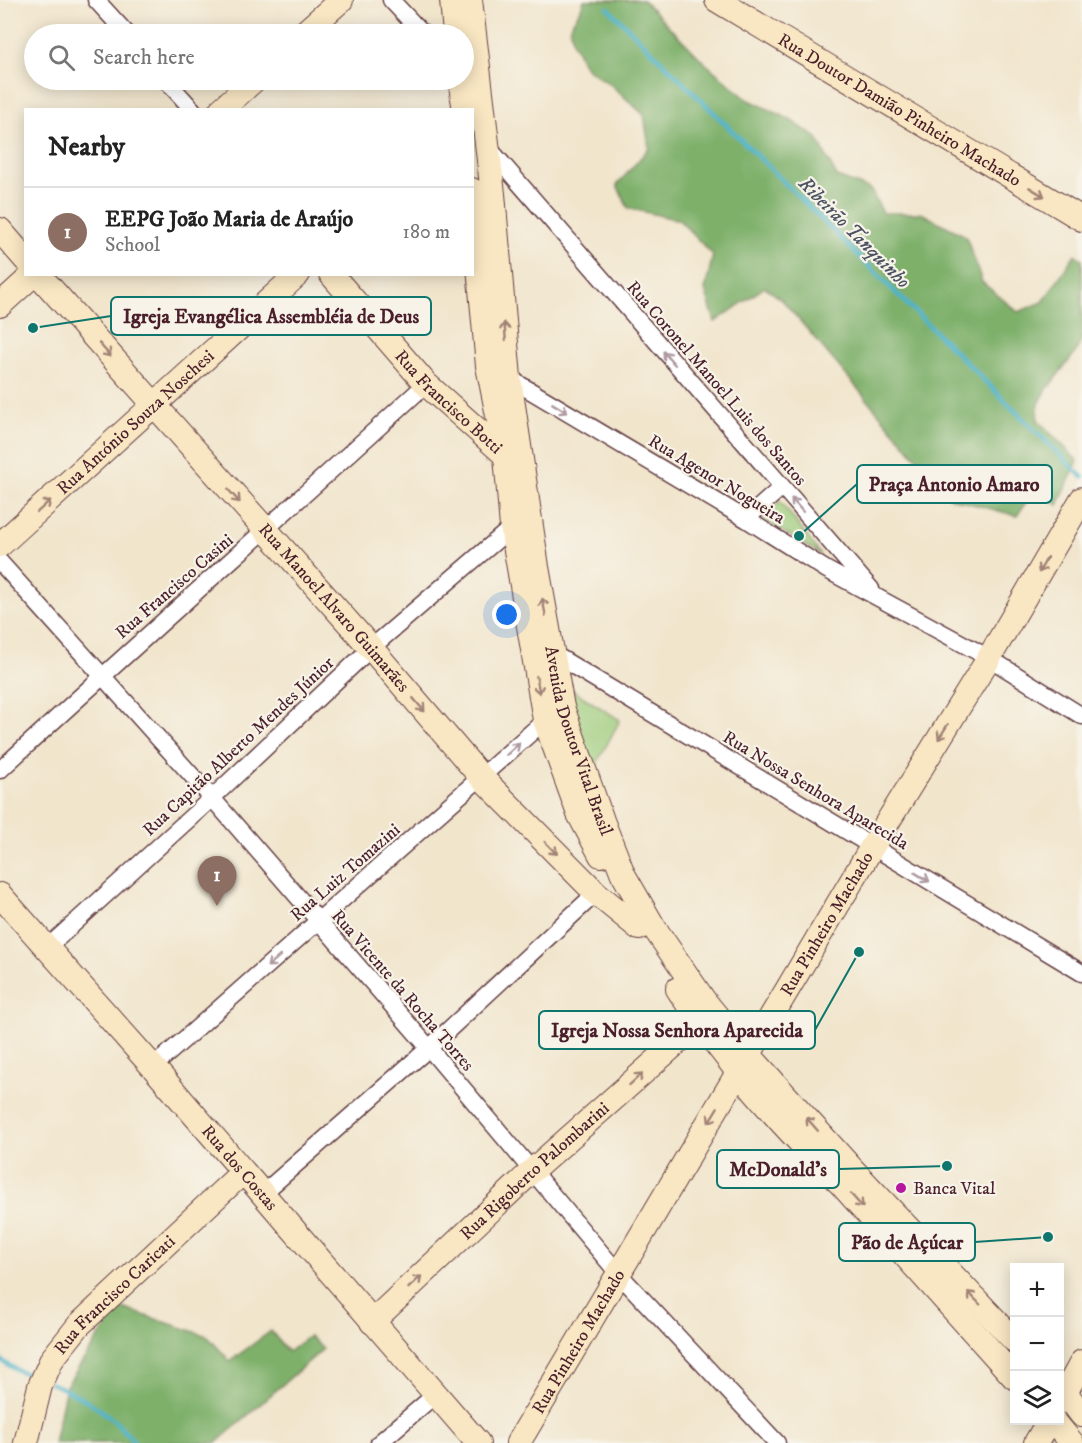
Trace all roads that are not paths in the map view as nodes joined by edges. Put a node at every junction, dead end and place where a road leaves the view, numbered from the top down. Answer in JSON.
{"nodes":[{"id":1,"x":96,"y":0,"type":"edge"},
{"id":2,"x":341,"y":0,"type":"edge"},
{"id":3,"x":391,"y":0,"type":"edge"},
{"id":4,"x":452,"y":0,"type":"edge"},
{"id":5,"x":470,"y":0,"type":"edge"},
{"id":6,"x":717,"y":0,"type":"edge"},
{"id":7,"x":118,"y":24,"type":"edge"},
{"id":8,"x":314,"y":24,"type":"edge"},
{"id":9,"x":414,"y":24,"type":"edge"},
{"id":10,"x":454,"y":24,"type":"edge"},
{"id":11,"x":469,"y":24,"type":"edge"},
{"id":12,"x":175,"y":90,"type":"edge"},
{"id":13,"x":243,"y":90,"type":"edge"},
{"id":14,"x":467,"y":90,"type":"edge"},
{"id":15,"x":191,"y":108,"type":"edge"},
{"id":16,"x":223,"y":108,"type":"edge"},
{"id":17,"x":473,"y":108,"type":"edge"},
{"id":18,"x":474,"y":110,"type":"edge"},
{"id":19,"x":485,"y":143,"type":"junction"},
{"id":20,"x":527,"y":194,"type":"junction"},
{"id":21,"x":480,"y":196,"type":"edge"},
{"id":22,"x":1082,"y":219,"type":"edge"},
{"id":23,"x":34,"y":276,"type":"edge"},
{"id":24,"x":38,"y":276,"type":"edge"},
{"id":25,"x":296,"y":276,"type":"edge"},
{"id":26,"x":333,"y":276,"type":"edge"},
{"id":27,"x":0,"y":305,"type":"edge"},
{"id":28,"x":488,"y":366,"type":"junction"},
{"id":29,"x":509,"y":378,"type":"junction"},
{"id":30,"x":426,"y":384,"type":"junction"},
{"id":31,"x":155,"y":406,"type":"junction"},
{"id":32,"x":515,"y":463,"type":"junction"},
{"id":33,"x":782,"y":487,"type":"junction"},
{"id":34,"x":1077,"y":507,"type":"edge"},
{"id":35,"x":746,"y":519,"type":"junction"},
{"id":36,"x":512,"y":527,"type":"junction"},
{"id":37,"x":266,"y":531,"type":"junction"},
{"id":38,"x":830,"y":543,"type":"junction"},
{"id":39,"x":0,"y":545,"type":"edge"},
{"id":40,"x":0,"y":562,"type":"edge"},
{"id":41,"x":827,"y":570,"type":"junction"},
{"id":42,"x":877,"y":597,"type":"junction"},
{"id":43,"x":530,"y":641,"type":"junction"},
{"id":44,"x":371,"y":648,"type":"junction"},
{"id":45,"x":552,"y":653,"type":"junction"},
{"id":46,"x":989,"y":658,"type":"junction"},
{"id":47,"x":103,"y":675,"type":"junction"},
{"id":48,"x":553,"y":713,"type":"junction"},
{"id":49,"x":1082,"y":716,"type":"edge"},
{"id":50,"x":0,"y":770,"type":"edge"},
{"id":51,"x":481,"y":777,"type":"junction"},
{"id":52,"x":212,"y":798,"type":"junction"},
{"id":53,"x":872,"y":847,"type":"junction"},
{"id":54,"x":596,"y":893,"type":"junction"},
{"id":55,"x":0,"y":895,"type":"edge"},
{"id":56,"x":318,"y":922,"type":"junction"},
{"id":57,"x":639,"y":928,"type":"junction"},
{"id":58,"x":47,"y":948,"type":"junction"},
{"id":59,"x":1082,"y":974,"type":"edge"},
{"id":60,"x":699,"y":1023,"type":"junction"},
{"id":61,"x":429,"y":1048,"type":"junction"},
{"id":62,"x":743,"y":1065,"type":"junction"},
{"id":63,"x":153,"y":1067,"type":"junction"},
{"id":64,"x":532,"y":1171,"type":"junction"},
{"id":65,"x":243,"y":1172,"type":"junction"},
{"id":66,"x":262,"y":1194,"type":"junction"},
{"id":67,"x":618,"y":1273,"type":"junction"},
{"id":68,"x":372,"y":1322,"type":"junction"},
{"id":69,"x":1010,"y":1336,"type":"edge"},
{"id":70,"x":1082,"y":1362,"type":"edge"},
{"id":71,"x":1010,"y":1373,"type":"edge"},
{"id":72,"x":1064,"y":1389,"type":"edge"},
{"id":73,"x":436,"y":1394,"type":"junction"},
{"id":74,"x":1064,"y":1396,"type":"edge"},
{"id":75,"x":1082,"y":1415,"type":"edge"},
{"id":76,"x":1048,"y":1425,"type":"edge"},
{"id":77,"x":1056,"y":1425,"type":"edge"},
{"id":78,"x":27,"y":1434,"type":"edge"},
{"id":79,"x":379,"y":1443,"type":"edge"},
{"id":80,"x":478,"y":1443,"type":"edge"},
{"id":81,"x":518,"y":1443,"type":"edge"},
{"id":82,"x":777,"y":1443,"type":"edge"},
{"id":83,"x":1036,"y":1443,"type":"edge"},
{"id":84,"x":1072,"y":1443,"type":"edge"}],
"edges":[{"from":1,"to":7,"type":"street"},
{"from":2,"to":8,"type":"main road"},
{"from":3,"to":9,"type":"street"},
{"from":4,"to":10,"type":"main road"},
{"from":5,"to":11,"type":"main road","name":"Avenida Doutor Vital Brasil"},
{"from":6,"to":22,"type":"main road","name":"Rua Doutor Damião Pinheiro Machado","one_way":true},
{"from":12,"to":15,"type":"street"},
{"from":13,"to":16,"type":"main road"},
{"from":14,"to":17,"type":"main road","name":"Avenida Doutor Vital Brasil"},
{"from":18,"to":19,"type":"main road","name":"Avenida Doutor Vital Brasil"},
{"from":19,"to":20,"type":"street","name":"Rua Coronel Manoel Luis dos Santos"},
{"from":19,"to":21,"type":"main road","name":"Avenida Doutor Vital Brasil"},
{"from":20,"to":21,"type":"street"},
{"from":33,"to":20,"type":"street","name":"Rua Coronel Manoel Luis dos Santos","one_way":true},
{"from":21,"to":28,"type":"main road","name":"Avenida Doutor Vital Brasil"},
{"from":29,"to":21,"type":"main road","name":"Avenida Doutor Vital Brasil","one_way":true},
{"from":23,"to":27,"type":"main road"},
{"from":24,"to":31,"type":"main road","name":"Rua Manoel Alvaro Guimarães","one_way":true},
{"from":25,"to":31,"type":"main road","name":"Rua António Souza Noschesi"},
{"from":26,"to":30,"type":"main road","name":"Rua Francisco Botti"},
{"from":28,"to":29,"type":"street","name":"Rua Agenor Nogueira"},
{"from":28,"to":32,"type":"main road","name":"Avenida Doutor Vital Brasil"},
{"from":29,"to":32,"type":"main road","name":"Avenida Doutor Vital Brasil"},
{"from":29,"to":35,"type":"street","name":"Rua Agenor Nogueira","one_way":true},
{"from":30,"to":32,"type":"main road","name":"Rua Francisco Botti"},
{"from":30,"to":37,"type":"street","name":"Rua Francisco Casini"},
{"from":31,"to":37,"type":"main road","name":"Rua Manoel Alvaro Guimarães","one_way":true},
{"from":39,"to":31,"type":"main road","name":"Rua António Souza Noschesi","one_way":true},
{"from":32,"to":36,"type":"main road","name":"Avenida Doutor Vital Brasil"},
{"from":45,"to":32,"type":"main road","name":"Avenida Doutor Vital Brasil","one_way":true},
{"from":33,"to":35,"type":"street"},
{"from":38,"to":33,"type":"street","name":"Rua Coronel Manoel Luis dos Santos","one_way":true},
{"from":34,"to":46,"type":"main road","name":"Rua Pinheiro Machado","one_way":true},
{"from":35,"to":41,"type":"street","name":"Rua Agenor Nogueira"},
{"from":36,"to":43,"type":"main road","name":"Avenida Doutor Vital Brasil"},
{"from":36,"to":44,"type":"street","name":"Rua Capitão Alberto Mendes Júnior"},
{"from":37,"to":44,"type":"main road","name":"Rua Manoel Alvaro Guimarães"},
{"from":37,"to":47,"type":"street","name":"Rua Francisco Casini"},
{"from":38,"to":41,"type":"street"},
{"from":38,"to":42,"type":"street","name":"Rua Coronel Manoel Luis dos Santos"},
{"from":40,"to":47,"type":"street","name":"Rua Vicente da Rocha Torres"},
{"from":41,"to":42,"type":"street","name":"Rua Agenor Nogueira"},
{"from":42,"to":46,"type":"street","name":"Rua Agenor Nogueira"},
{"from":43,"to":45,"type":"street","name":"Rua Nossa Senhora Aparecida"},
{"from":43,"to":48,"type":"main road","name":"Avenida Doutor Vital Brasil","one_way":true},
{"from":44,"to":51,"type":"main road","name":"Rua Manoel Alvaro Guimarães","one_way":true},
{"from":44,"to":52,"type":"street","name":"Rua Capitão Alberto Mendes Júnior"},
{"from":45,"to":48,"type":"main road","name":"Avenida Doutor Vital Brasil"},
{"from":45,"to":53,"type":"street","name":"Rua Nossa Senhora Aparecida"},
{"from":46,"to":49,"type":"street","name":"Rua Agenor Nogueira"},
{"from":46,"to":53,"type":"main road","name":"Rua Pinheiro Machado","one_way":true},
{"from":47,"to":50,"type":"street","name":"Rua Francisco Casini"},
{"from":47,"to":52,"type":"street","name":"Rua Vicente da Rocha Torres"},
{"from":51,"to":48,"type":"street","name":"Rua Luiz Tomazini","one_way":true},
{"from":48,"to":57,"type":"main road","name":"Avenida Doutor Vital Brasil"},
{"from":48,"to":62,"type":"main road","name":"Avenida Doutor Vital Brasil"},
{"from":51,"to":54,"type":"main road","name":"Rua Manoel Alvaro Guimarães","one_way":true},
{"from":51,"to":56,"type":"street","name":"Rua Luiz Tomazini"},
{"from":52,"to":56,"type":"street","name":"Rua Vicente da Rocha Torres"},
{"from":52,"to":58,"type":"street","name":"Rua Capitão Alberto Mendes Júnior"},
{"from":53,"to":59,"type":"street","name":"Rua Nossa Senhora Aparecida","one_way":true},
{"from":53,"to":62,"type":"main road","name":"Rua Pinheiro Machado"},
{"from":54,"to":57,"type":"main road","name":"Rua Manoel Alvaro Guimarães"},
{"from":54,"to":61,"type":"street"},
{"from":55,"to":58,"type":"main road","name":"Rua dos Costas"},
{"from":56,"to":61,"type":"street","name":"Rua Vicente da Rocha Torres"},
{"from":56,"to":63,"type":"street","name":"Rua Luiz Tomazini","one_way":true},
{"from":57,"to":60,"type":"main road","name":"Avenida Doutor Vital Brasil"},
{"from":58,"to":63,"type":"main road","name":"Rua dos Costas"},
{"from":60,"to":62,"type":"main road","name":"Avenida Doutor Vital Brasil"},
{"from":64,"to":60,"type":"main road","name":"Rua Rigoberto Palombarini","one_way":true},
{"from":61,"to":64,"type":"street","name":"Rua Vicente da Rocha Torres"},
{"from":61,"to":66,"type":"street"},
{"from":62,"to":67,"type":"main road","name":"Rua Pinheiro Machado","one_way":true},
{"from":69,"to":62,"type":"main road","name":"Avenida Doutor Vital Brasil","one_way":true},
{"from":62,"to":71,"type":"main road","name":"Avenida Doutor Vital Brasil","one_way":true},
{"from":63,"to":65,"type":"main road","name":"Rua dos Costas"},
{"from":64,"to":67,"type":"street","name":"Rua Vicente da Rocha Torres"},
{"from":68,"to":64,"type":"main road","name":"Rua Rigoberto Palombarini","one_way":true},
{"from":65,"to":66,"type":"main road","name":"Rua dos Costas"},
{"from":65,"to":78,"type":"main road","name":"Rua Francisco Caricati"},
{"from":66,"to":68,"type":"main road","name":"Rua dos Costas"},
{"from":67,"to":81,"type":"main road","name":"Rua Pinheiro Machado"},
{"from":67,"to":82,"type":"street","name":"Rua Vicente da Rocha Torres"},
{"from":68,"to":73,"type":"main road","name":"Rua dos Costas"},
{"from":70,"to":72,"type":"main road"},
{"from":73,"to":79,"type":"street"},
{"from":73,"to":80,"type":"main road","name":"Rua dos Costas"},
{"from":74,"to":75,"type":"main road"},
{"from":76,"to":83,"type":"main road"},
{"from":77,"to":84,"type":"main road"}]}
